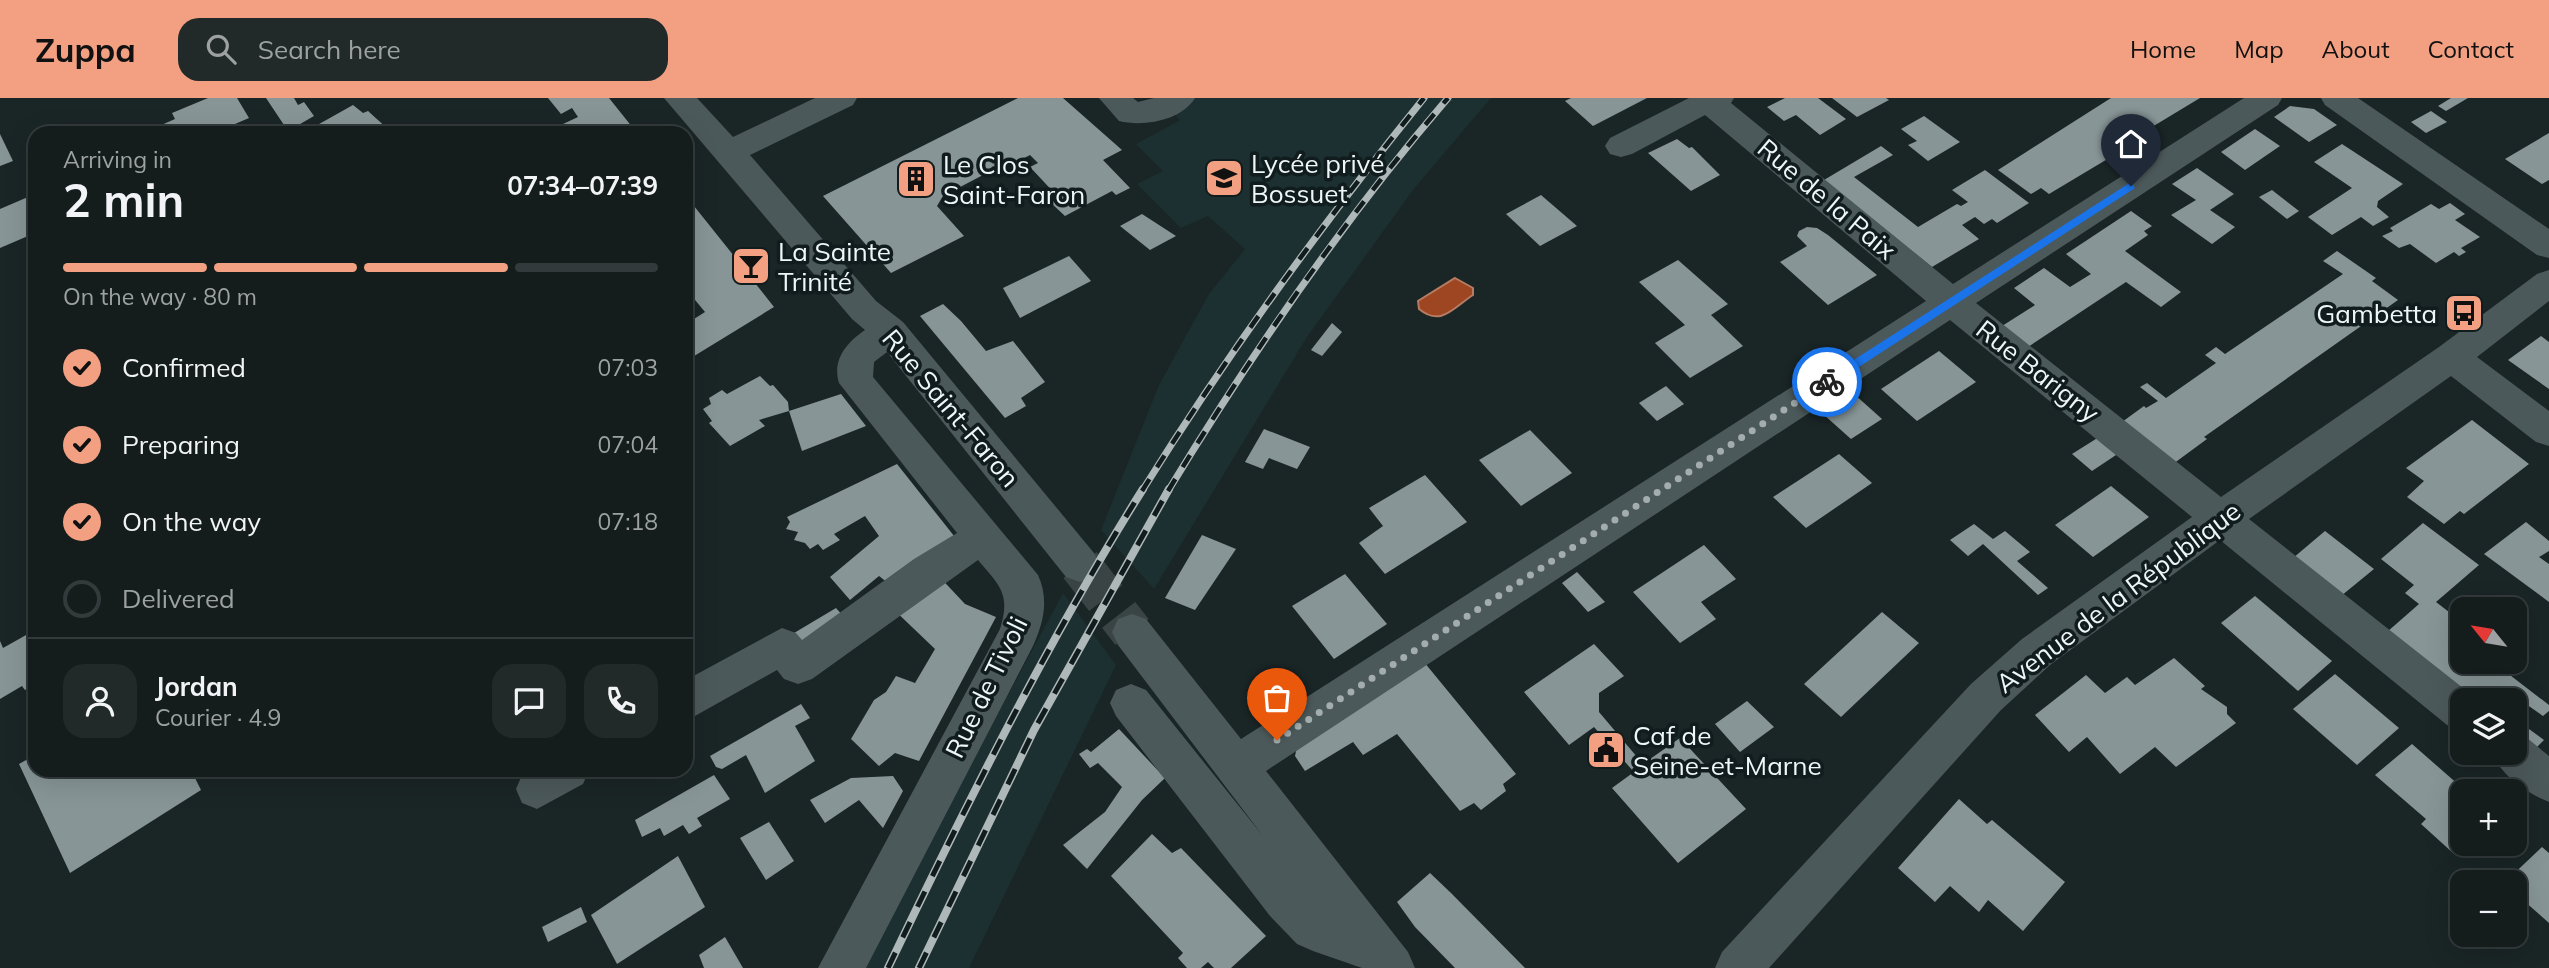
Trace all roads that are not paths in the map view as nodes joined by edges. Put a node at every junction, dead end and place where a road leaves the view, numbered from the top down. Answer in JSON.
{"nodes":[{"id":1,"x":679,"y":98,"type":"edge"},
{"id":2,"x":842,"y":98,"type":"edge"},
{"id":3,"x":1114,"y":98,"type":"edge"},
{"id":4,"x":1180,"y":98,"type":"edge"},
{"id":5,"x":2267,"y":98,"type":"edge"},
{"id":6,"x":2336,"y":98,"type":"edge"},
{"id":7,"x":1715,"y":100,"type":"edge"},
{"id":8,"x":1621,"y":146,"type":"dead end"},
{"id":9,"x":729,"y":152,"type":"junction"},
{"id":10,"x":2549,"y":246,"type":"edge"},
{"id":11,"x":2549,"y":284,"type":"edge"},
{"id":12,"x":1951,"y":302,"type":"junction"},
{"id":13,"x":891,"y":332,"type":"junction"},
{"id":14,"x":2452,"y":357,"type":"junction"},
{"id":15,"x":2549,"y":431,"type":"edge"},
{"id":16,"x":2222,"y":517,"type":"junction"},
{"id":17,"x":982,"y":537,"type":"junction"},
{"id":18,"x":1080,"y":565,"type":"tunnel mouth"},
{"id":19,"x":1132,"y":632,"type":"tunnel mouth"},
{"id":20,"x":693,"y":698,"type":"edge"},
{"id":21,"x":2450,"y":702,"type":"edge"},
{"id":22,"x":1132,"y":703,"type":"dead end"},
{"id":23,"x":2527,"y":764,"type":"edge"},
{"id":24,"x":1235,"y":767,"type":"junction"},
{"id":25,"x":2549,"y":782,"type":"edge"},
{"id":26,"x":1382,"y":958,"type":"edge"},
{"id":27,"x":841,"y":968,"type":"edge"},
{"id":28,"x":1738,"y":968,"type":"edge"}],
"edges":[{"from":1,"to":9,"type":"street","name":"Rue Saint-Faron"},
{"from":2,"to":9,"type":"street"},
{"from":3,"to":4,"type":"street"},
{"from":5,"to":12,"type":"street"},
{"from":6,"to":10,"type":"street"},
{"from":7,"to":8,"type":"street"},
{"from":7,"to":12,"type":"street","name":"Rue de la Paix"},
{"from":9,"to":13,"type":"street","name":"Rue Saint-Faron"},
{"from":11,"to":14,"type":"street","name":"Avenue de la République"},
{"from":12,"to":16,"type":"street","name":"Rue Barigny"},
{"from":12,"to":24,"type":"street","name":"Rue Barigny"},
{"from":13,"to":17,"type":"street","name":"Rue de Tivoli"},
{"from":13,"to":18,"type":"street","name":"Rue Saint-Faron"},
{"from":14,"to":15,"type":"street"},
{"from":14,"to":16,"type":"street","name":"Avenue de la République"},
{"from":16,"to":21,"type":"street","name":"Rue Barigny"},
{"from":16,"to":28,"type":"street","name":"Avenue de la République"},
{"from":17,"to":20,"type":"street"},
{"from":17,"to":27,"type":"street","name":"Rue de Tivoli"},
{"from":19,"to":24,"type":"street"},
{"from":22,"to":26,"type":"street"},
{"from":23,"to":25,"type":"street"},
{"from":24,"to":26,"type":"street"}]}
